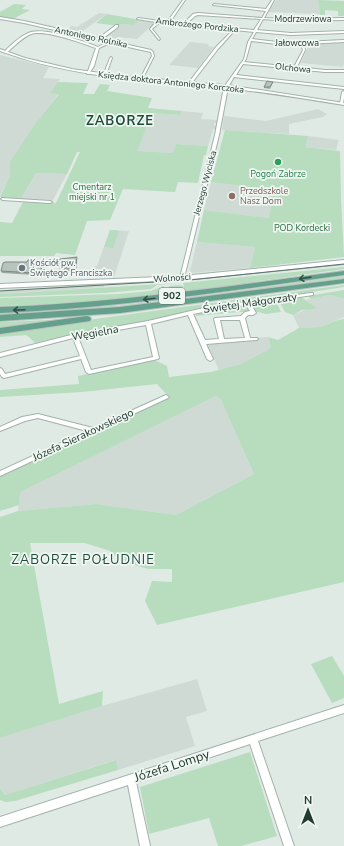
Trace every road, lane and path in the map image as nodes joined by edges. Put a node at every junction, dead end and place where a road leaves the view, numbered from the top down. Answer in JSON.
{"nodes":[{"id":1,"x":184,"y":0,"type":"edge"},
{"id":2,"x":217,"y":0,"type":"edge"},
{"id":3,"x":273,"y":0,"type":"edge"},
{"id":4,"x":267,"y":10,"type":"junction"},
{"id":5,"x":210,"y":11,"type":"dead end"},
{"id":6,"x":207,"y":14,"type":"junction"},
{"id":7,"x":0,"y":18,"type":"edge"},
{"id":8,"x":344,"y":18,"type":"edge"},
{"id":9,"x":138,"y":19,"type":"dead end"},
{"id":10,"x":262,"y":19,"type":"junction"},
{"id":11,"x":159,"y":21,"type":"junction"},
{"id":12,"x":168,"y":23,"type":"junction"},
{"id":13,"x":184,"y":25,"type":"junction"},
{"id":14,"x":117,"y":26,"type":"dead end"},
{"id":15,"x":235,"y":29,"type":"junction"},
{"id":16,"x":255,"y":31,"type":"junction"},
{"id":17,"x":344,"y":32,"type":"edge"},
{"id":18,"x":301,"y":34,"type":"junction"},
{"id":19,"x":158,"y":39,"type":"dead end"},
{"id":20,"x":99,"y":40,"type":"junction"},
{"id":21,"x":250,"y":40,"type":"junction"},
{"id":22,"x":109,"y":42,"type":"junction"},
{"id":23,"x":344,"y":42,"type":"edge"},
{"id":24,"x":302,"y":44,"type":"junction"},
{"id":25,"x":98,"y":48,"type":"junction"},
{"id":26,"x":0,"y":50,"type":"edge"},
{"id":27,"x":5,"y":52,"type":"junction"},
{"id":28,"x":111,"y":58,"type":"dead end"},
{"id":29,"x":242,"y":63,"type":"junction"},
{"id":30,"x":295,"y":68,"type":"junction"},
{"id":31,"x":344,"y":71,"type":"edge"},
{"id":32,"x":88,"y":73,"type":"junction"},
{"id":33,"x":104,"y":75,"type":"junction"},
{"id":34,"x":234,"y":76,"type":"junction"},
{"id":35,"x":141,"y":78,"type":"junction"},
{"id":36,"x":190,"y":83,"type":"junction"},
{"id":37,"x":226,"y":87,"type":"junction"},
{"id":38,"x":344,"y":88,"type":"edge"},
{"id":39,"x":344,"y":92,"type":"edge"},
{"id":40,"x":342,"y":103,"type":"edge"},
{"id":41,"x":1,"y":201,"type":"edge"},
{"id":42,"x":50,"y":202,"type":"dead end"},
{"id":43,"x":344,"y":262,"type":"edge"},
{"id":44,"x":344,"y":273,"type":"edge"},
{"id":45,"x":182,"y":278,"type":"junction"},
{"id":46,"x":344,"y":280,"type":"edge"},
{"id":47,"x":0,"y":286,"type":"edge"},
{"id":48,"x":311,"y":294,"type":"dead end"},
{"id":49,"x":189,"y":302,"type":"junction"},
{"id":50,"x":248,"y":303,"type":"junction"},
{"id":51,"x":0,"y":310,"type":"edge"},
{"id":52,"x":190,"y":313,"type":"junction"},
{"id":53,"x":0,"y":318,"type":"edge"},
{"id":54,"x":242,"y":318,"type":"junction"},
{"id":55,"x":148,"y":324,"type":"junction"},
{"id":56,"x":0,"y":330,"type":"edge"},
{"id":57,"x":75,"y":336,"type":"junction"},
{"id":58,"x":248,"y":339,"type":"junction"},
{"id":59,"x":255,"y":339,"type":"dead end"},
{"id":60,"x":222,"y":341,"type":"junction"},
{"id":61,"x":204,"y":342,"type":"junction"},
{"id":62,"x":0,"y":354,"type":"edge"},
{"id":63,"x":83,"y":356,"type":"junction"},
{"id":64,"x":210,"y":359,"type":"dead end"},
{"id":65,"x":0,"y":370,"type":"edge"},
{"id":66,"x":166,"y":397,"type":"dead end"},
{"id":67,"x":0,"y":429,"type":"edge"},
{"id":68,"x":92,"y":430,"type":"junction"},
{"id":69,"x":0,"y":474,"type":"edge"},
{"id":70,"x":344,"y":709,"type":"edge"},
{"id":71,"x":252,"y":739,"type":"junction"},
{"id":72,"x":131,"y":780,"type":"junction"},
{"id":73,"x":0,"y":822,"type":"edge"},
{"id":74,"x":145,"y":846,"type":"edge"},
{"id":75,"x":289,"y":846,"type":"edge"}],
"edges":[{"from":1,"to":12,"type":"street"},
{"from":2,"to":4,"type":"street"},
{"from":3,"to":4,"type":"street"},
{"from":4,"to":10,"type":"street"},
{"from":5,"to":6,"type":"street"},
{"from":6,"to":10,"type":"street","name":"Modrzewiowa"},
{"from":6,"to":13,"type":"street"},
{"from":7,"to":20,"type":"street","name":"Antoniego Rolnika"},
{"from":8,"to":10,"type":"street","name":"Modrzewiowa"},
{"from":9,"to":11,"type":"street","name":"Ambrożego Pordzika"},
{"from":10,"to":16,"type":"street"},
{"from":11,"to":12,"type":"street","name":"Ambrożego Pordzika"},
{"from":11,"to":19,"type":"street"},
{"from":12,"to":13,"type":"street","name":"Ambrożego Pordzika"},
{"from":13,"to":15,"type":"street","name":"Ambrożego Pordzika"},
{"from":14,"to":20,"type":"street"},
{"from":15,"to":16,"type":"street","name":"Ambrożego Pordzika"},
{"from":15,"to":36,"type":"street"},
{"from":16,"to":18,"type":"street","name":"Ambrożego Pordzika"},
{"from":16,"to":21,"type":"street"},
{"from":17,"to":18,"type":"street","name":"Ambrożego Pordzika"},
{"from":18,"to":24,"type":"street"},
{"from":20,"to":22,"type":"street","name":"Antoniego Rolnika"},
{"from":21,"to":24,"type":"street","name":"Jałowcowa"},
{"from":21,"to":29,"type":"street"},
{"from":22,"to":25,"type":"street"},
{"from":22,"to":35,"type":"street","name":"Antoniego Rolnika"},
{"from":23,"to":24,"type":"street","name":"Jałowcowa"},
{"from":24,"to":30,"type":"street"},
{"from":25,"to":27,"type":"street"},
{"from":25,"to":32,"type":"street"},
{"from":26,"to":27,"type":"street","name":"Księdza doktora Antoniego Korczoka"},
{"from":27,"to":32,"type":"street","name":"Księdza doktora Antoniego Korczoka"},
{"from":28,"to":33,"type":"street"},
{"from":29,"to":30,"type":"street","name":"Olchowa"},
{"from":29,"to":34,"type":"street"},
{"from":30,"to":31,"type":"street","name":"Olchowa"},
{"from":32,"to":33,"type":"street","name":"Księdza doktora Antoniego Korczoka"},
{"from":33,"to":35,"type":"street","name":"Księdza doktora Antoniego Korczoka"},
{"from":34,"to":37,"type":"street"},
{"from":34,"to":38,"type":"street"},
{"from":35,"to":36,"type":"street","name":"Księdza doktora Antoniego Korczoka"},
{"from":36,"to":37,"type":"street","name":"Księdza doktora Antoniego Korczoka"},
{"from":37,"to":40,"type":"street","name":"Księdza doktora Antoniego Korczoka"},
{"from":37,"to":45,"type":"street","name":"Jerzego Wyciska"},
{"from":39,"to":40,"type":"street"},
{"from":41,"to":42,"type":"street"},
{"from":43,"to":45,"type":"street","name":"Wolności"},
{"from":44,"to":51,"type":"main road","number":"902","one_way":true},
{"from":45,"to":47,"type":"street","name":"Wolności"},
{"from":46,"to":49,"type":"main road","number":"902"},
{"from":48,"to":50,"type":"street","name":"Świętej Małgorzaty"},
{"from":49,"to":53,"type":"main road","number":"902"},
{"from":49,"to":56,"type":"main road"},
{"from":50,"to":52,"type":"street","name":"Świętej Małgorzaty"},
{"from":50,"to":54,"type":"street"},
{"from":52,"to":55,"type":"street","name":"Węgielna"},
{"from":52,"to":61,"type":"street"},
{"from":54,"to":58,"type":"street"},
{"from":54,"to":60,"type":"street"},
{"from":55,"to":57,"type":"street","name":"Węgielna"},
{"from":55,"to":63,"type":"street"},
{"from":57,"to":62,"type":"street","name":"Węgielna"},
{"from":57,"to":63,"type":"street"},
{"from":58,"to":59,"type":"street"},
{"from":58,"to":60,"type":"street"},
{"from":60,"to":61,"type":"street"},
{"from":61,"to":64,"type":"street"},
{"from":63,"to":65,"type":"street"},
{"from":66,"to":68,"type":"street","name":"Józefa Sierakowskiego"},
{"from":67,"to":68,"type":"street"},
{"from":68,"to":69,"type":"street","name":"Józefa Sierakowskiego"},
{"from":70,"to":71,"type":"street","name":"Józefa Lompy"},
{"from":71,"to":72,"type":"street","name":"Józefa Lompy"},
{"from":71,"to":75,"type":"street"},
{"from":72,"to":73,"type":"street","name":"Józefa Lompy"},
{"from":72,"to":74,"type":"street"}]}
